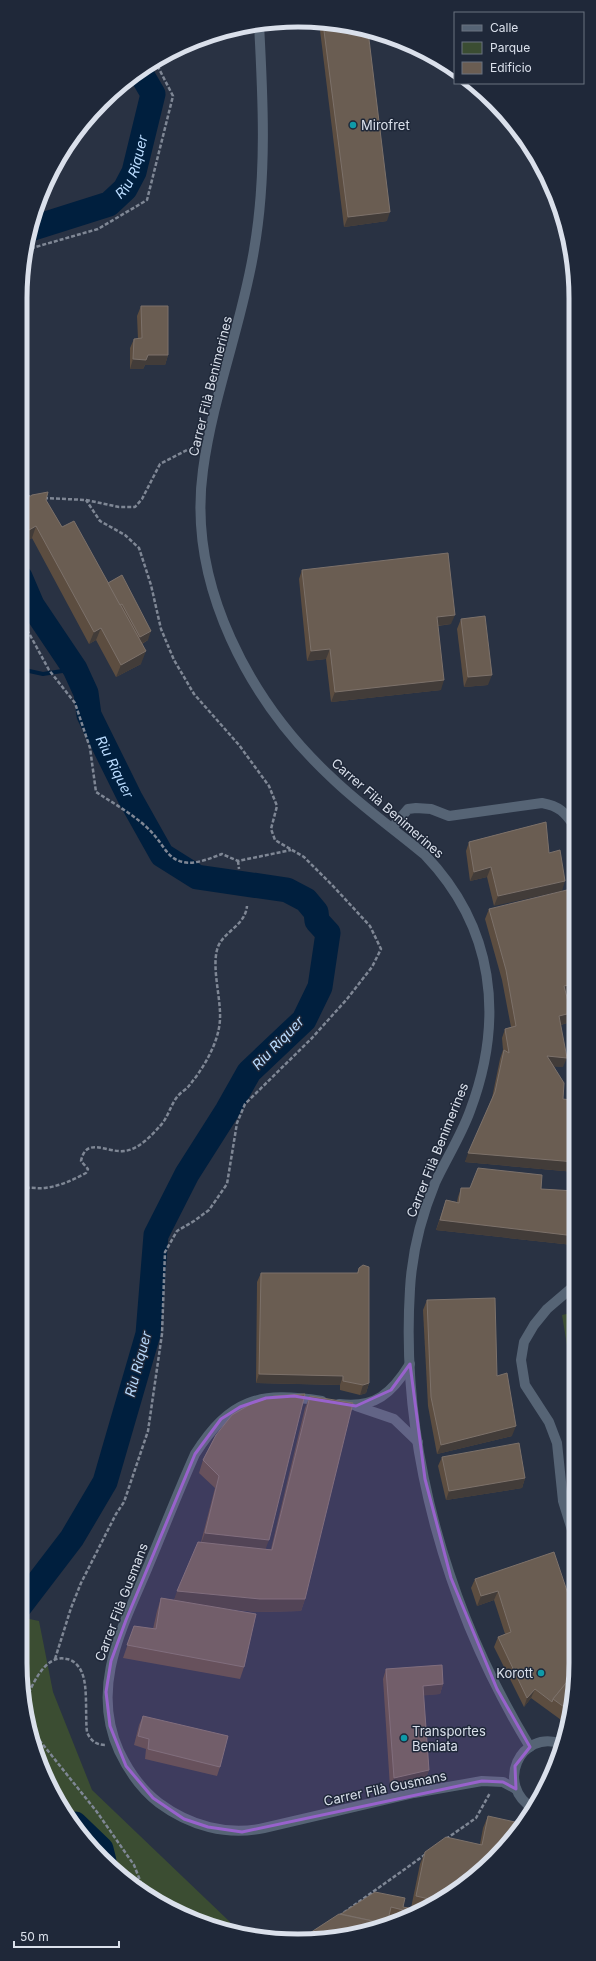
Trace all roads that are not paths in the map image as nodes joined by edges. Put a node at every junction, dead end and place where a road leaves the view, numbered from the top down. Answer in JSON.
{"nodes":[{"id":1,"x":259,"y":30,"type":"edge"},
{"id":2,"x":569,"y":820,"type":"edge"},
{"id":3,"x":392,"y":828,"type":"junction"},
{"id":4,"x":569,"y":1291,"type":"edge"},
{"id":5,"x":410,"y":1364,"type":"junction"},
{"id":6,"x":356,"y":1406,"type":"junction"},
{"id":7,"x":418,"y":1442,"type":"junction"},
{"id":8,"x":569,"y":1520,"type":"edge"},
{"id":9,"x":557,"y":1743,"type":"edge"},
{"id":10,"x":530,"y":1747,"type":"junction"},
{"id":11,"x":516,"y":1789,"type":"junction"},
{"id":12,"x":529,"y":1805,"type":"edge"}],
"edges":[{"from":1,"to":3,"type":"street","name":"Carrer Filà Benimerines"},
{"from":2,"to":3,"type":"street"},
{"from":3,"to":5,"type":"street","name":"Carrer Filà Benimerines"},
{"from":4,"to":8,"type":"street"},
{"from":5,"to":6,"type":"street","name":"Carrer Filà Gusmans"},
{"from":5,"to":7,"type":"street","name":"Carrer Filà Benimerines"},
{"from":6,"to":7,"type":"street"},
{"from":6,"to":11,"type":"street","name":"Carrer Filà Gusmans"},
{"from":7,"to":10,"type":"street","name":"Carrer Filà Benimerines"},
{"from":9,"to":10,"type":"street"},
{"from":10,"to":11,"type":"street"},
{"from":11,"to":12,"type":"street"}]}
